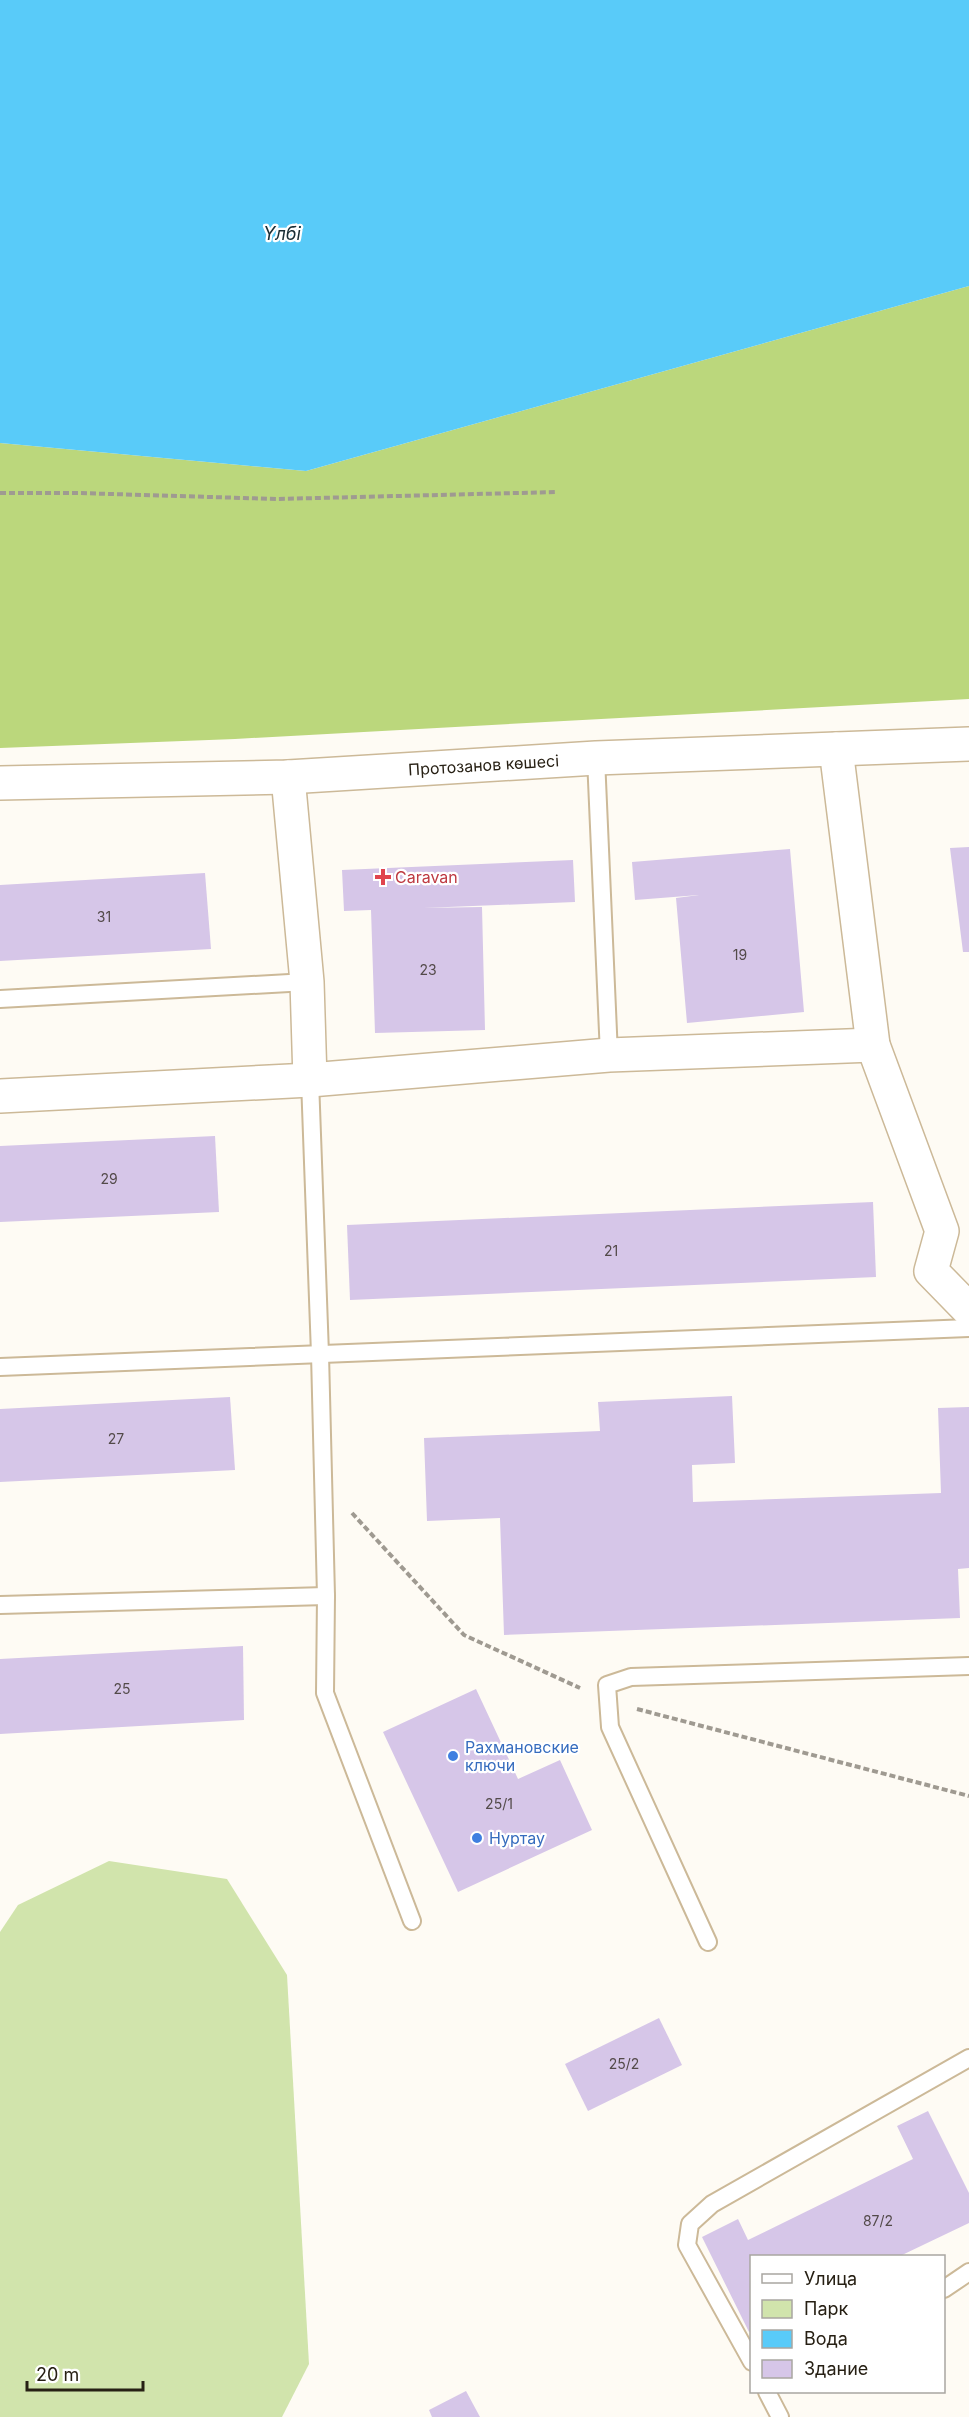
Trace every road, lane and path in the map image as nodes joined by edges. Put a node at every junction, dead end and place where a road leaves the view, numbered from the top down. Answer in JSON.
{"nodes":[{"id":1,"x":557,"y":492,"type":"dead end"},
{"id":2,"x":0,"y":493,"type":"edge"},
{"id":3,"x":969,"y":744,"type":"edge"},
{"id":4,"x":836,"y":749,"type":"junction"},
{"id":5,"x":596,"y":758,"type":"junction"},
{"id":6,"x":288,"y":777,"type":"junction"},
{"id":7,"x":0,"y":783,"type":"edge"},
{"id":8,"x":307,"y":982,"type":"junction"},
{"id":9,"x":0,"y":999,"type":"edge"},
{"id":10,"x":873,"y":1045,"type":"junction"},
{"id":11,"x":609,"y":1055,"type":"junction"},
{"id":12,"x":310,"y":1080,"type":"junction"},
{"id":13,"x":0,"y":1096,"type":"edge"},
{"id":14,"x":969,"y":1310,"type":"edge"},
{"id":15,"x":969,"y":1328,"type":"edge"},
{"id":16,"x":320,"y":1354,"type":"junction"},
{"id":17,"x":0,"y":1367,"type":"edge"},
{"id":18,"x":326,"y":1596,"type":"junction"},
{"id":19,"x":0,"y":1605,"type":"edge"},
{"id":20,"x":969,"y":1666,"type":"edge"},
{"id":21,"x":412,"y":1921,"type":"dead end"},
{"id":22,"x":708,"y":1942,"type":"dead end"},
{"id":23,"x":969,"y":2058,"type":"edge"},
{"id":24,"x":969,"y":2272,"type":"edge"},
{"id":25,"x":945,"y":2288,"type":"edge"},
{"id":26,"x":750,"y":2358,"type":"edge"},
{"id":27,"x":768,"y":2393,"type":"edge"},
{"id":28,"x":780,"y":2417,"type":"edge"}],
"edges":[{"from":1,"to":2,"type":"path"},
{"from":3,"to":4,"type":"street","name":"Протозанов көшесі"},
{"from":4,"to":5,"type":"street","name":"Протозанов көшесі"},
{"from":4,"to":10,"type":"street"},
{"from":5,"to":6,"type":"street","name":"Протозанов көшесі"},
{"from":5,"to":11,"type":"lane"},
{"from":6,"to":7,"type":"street","name":"Протозанов көшесі"},
{"from":6,"to":8,"type":"street"},
{"from":8,"to":9,"type":"lane"},
{"from":8,"to":12,"type":"street"},
{"from":10,"to":11,"type":"street"},
{"from":10,"to":14,"type":"street"},
{"from":11,"to":12,"type":"street"},
{"from":12,"to":13,"type":"street"},
{"from":12,"to":16,"type":"lane"},
{"from":15,"to":16,"type":"lane"},
{"from":16,"to":17,"type":"lane"},
{"from":16,"to":18,"type":"lane"},
{"from":18,"to":19,"type":"lane"},
{"from":18,"to":21,"type":"lane"},
{"from":20,"to":22,"type":"lane"},
{"from":23,"to":26,"type":"lane"},
{"from":24,"to":25,"type":"lane"},
{"from":27,"to":28,"type":"lane"}]}
